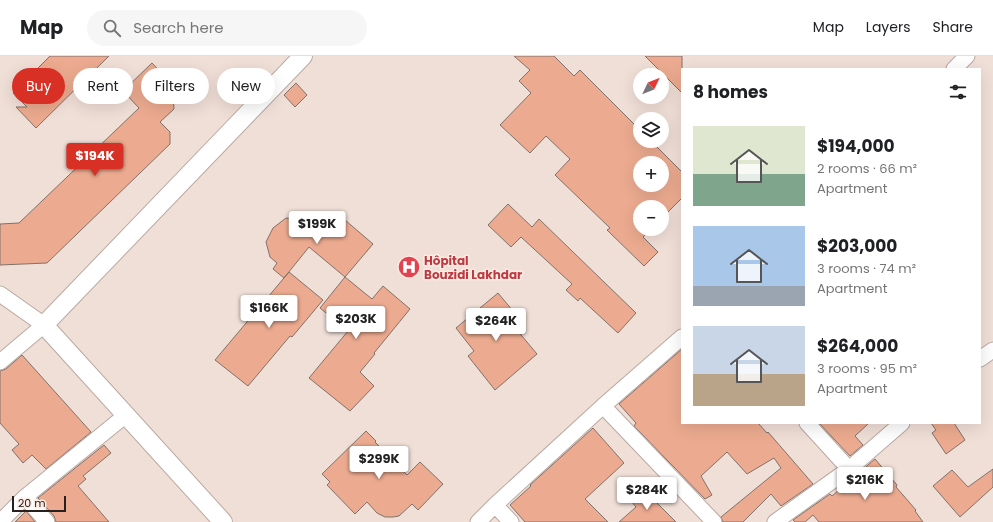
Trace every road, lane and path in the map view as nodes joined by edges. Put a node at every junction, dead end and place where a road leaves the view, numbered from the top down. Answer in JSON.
{"nodes":[{"id":1,"x":304,"y":56,"type":"edge"},
{"id":2,"x":967,"y":56,"type":"edge"},
{"id":3,"x":955,"y":68,"type":"edge"},
{"id":4,"x":0,"y":294,"type":"edge"},
{"id":5,"x":44,"y":325,"type":"junction"},
{"id":6,"x":681,"y":338,"type":"edge"},
{"id":7,"x":993,"y":350,"type":"edge"},
{"id":8,"x":981,"y":358,"type":"edge"},
{"id":9,"x":0,"y":362,"type":"edge"},
{"id":10,"x":603,"y":406,"type":"junction"},
{"id":11,"x":126,"y":415,"type":"junction"},
{"id":12,"x":808,"y":424,"type":"edge"},
{"id":13,"x":901,"y":424,"type":"edge"},
{"id":14,"x":849,"y":469,"type":"junction"},
{"id":15,"x":25,"y":497,"type":"junction"},
{"id":16,"x":495,"y":505,"type":"junction"},
{"id":17,"x":0,"y":522,"type":"edge"},
{"id":18,"x":47,"y":522,"type":"edge"},
{"id":19,"x":223,"y":522,"type":"edge"},
{"id":20,"x":478,"y":522,"type":"edge"},
{"id":21,"x":511,"y":522,"type":"edge"},
{"id":22,"x":714,"y":522,"type":"edge"},
{"id":23,"x":775,"y":522,"type":"edge"}],
"edges":[{"from":1,"to":5,"type":"street"},
{"from":2,"to":3,"type":"street"},
{"from":4,"to":5,"type":"street"},
{"from":5,"to":9,"type":"street"},
{"from":5,"to":11,"type":"street"},
{"from":6,"to":10,"type":"street"},
{"from":7,"to":8,"type":"street"},
{"from":10,"to":16,"type":"street"},
{"from":10,"to":22,"type":"street"},
{"from":11,"to":15,"type":"street"},
{"from":11,"to":19,"type":"street"},
{"from":12,"to":14,"type":"street"},
{"from":13,"to":14,"type":"street"},
{"from":14,"to":23,"type":"street"},
{"from":15,"to":17,"type":"street"},
{"from":15,"to":18,"type":"street"},
{"from":16,"to":20,"type":"street"},
{"from":16,"to":21,"type":"street"}]}
